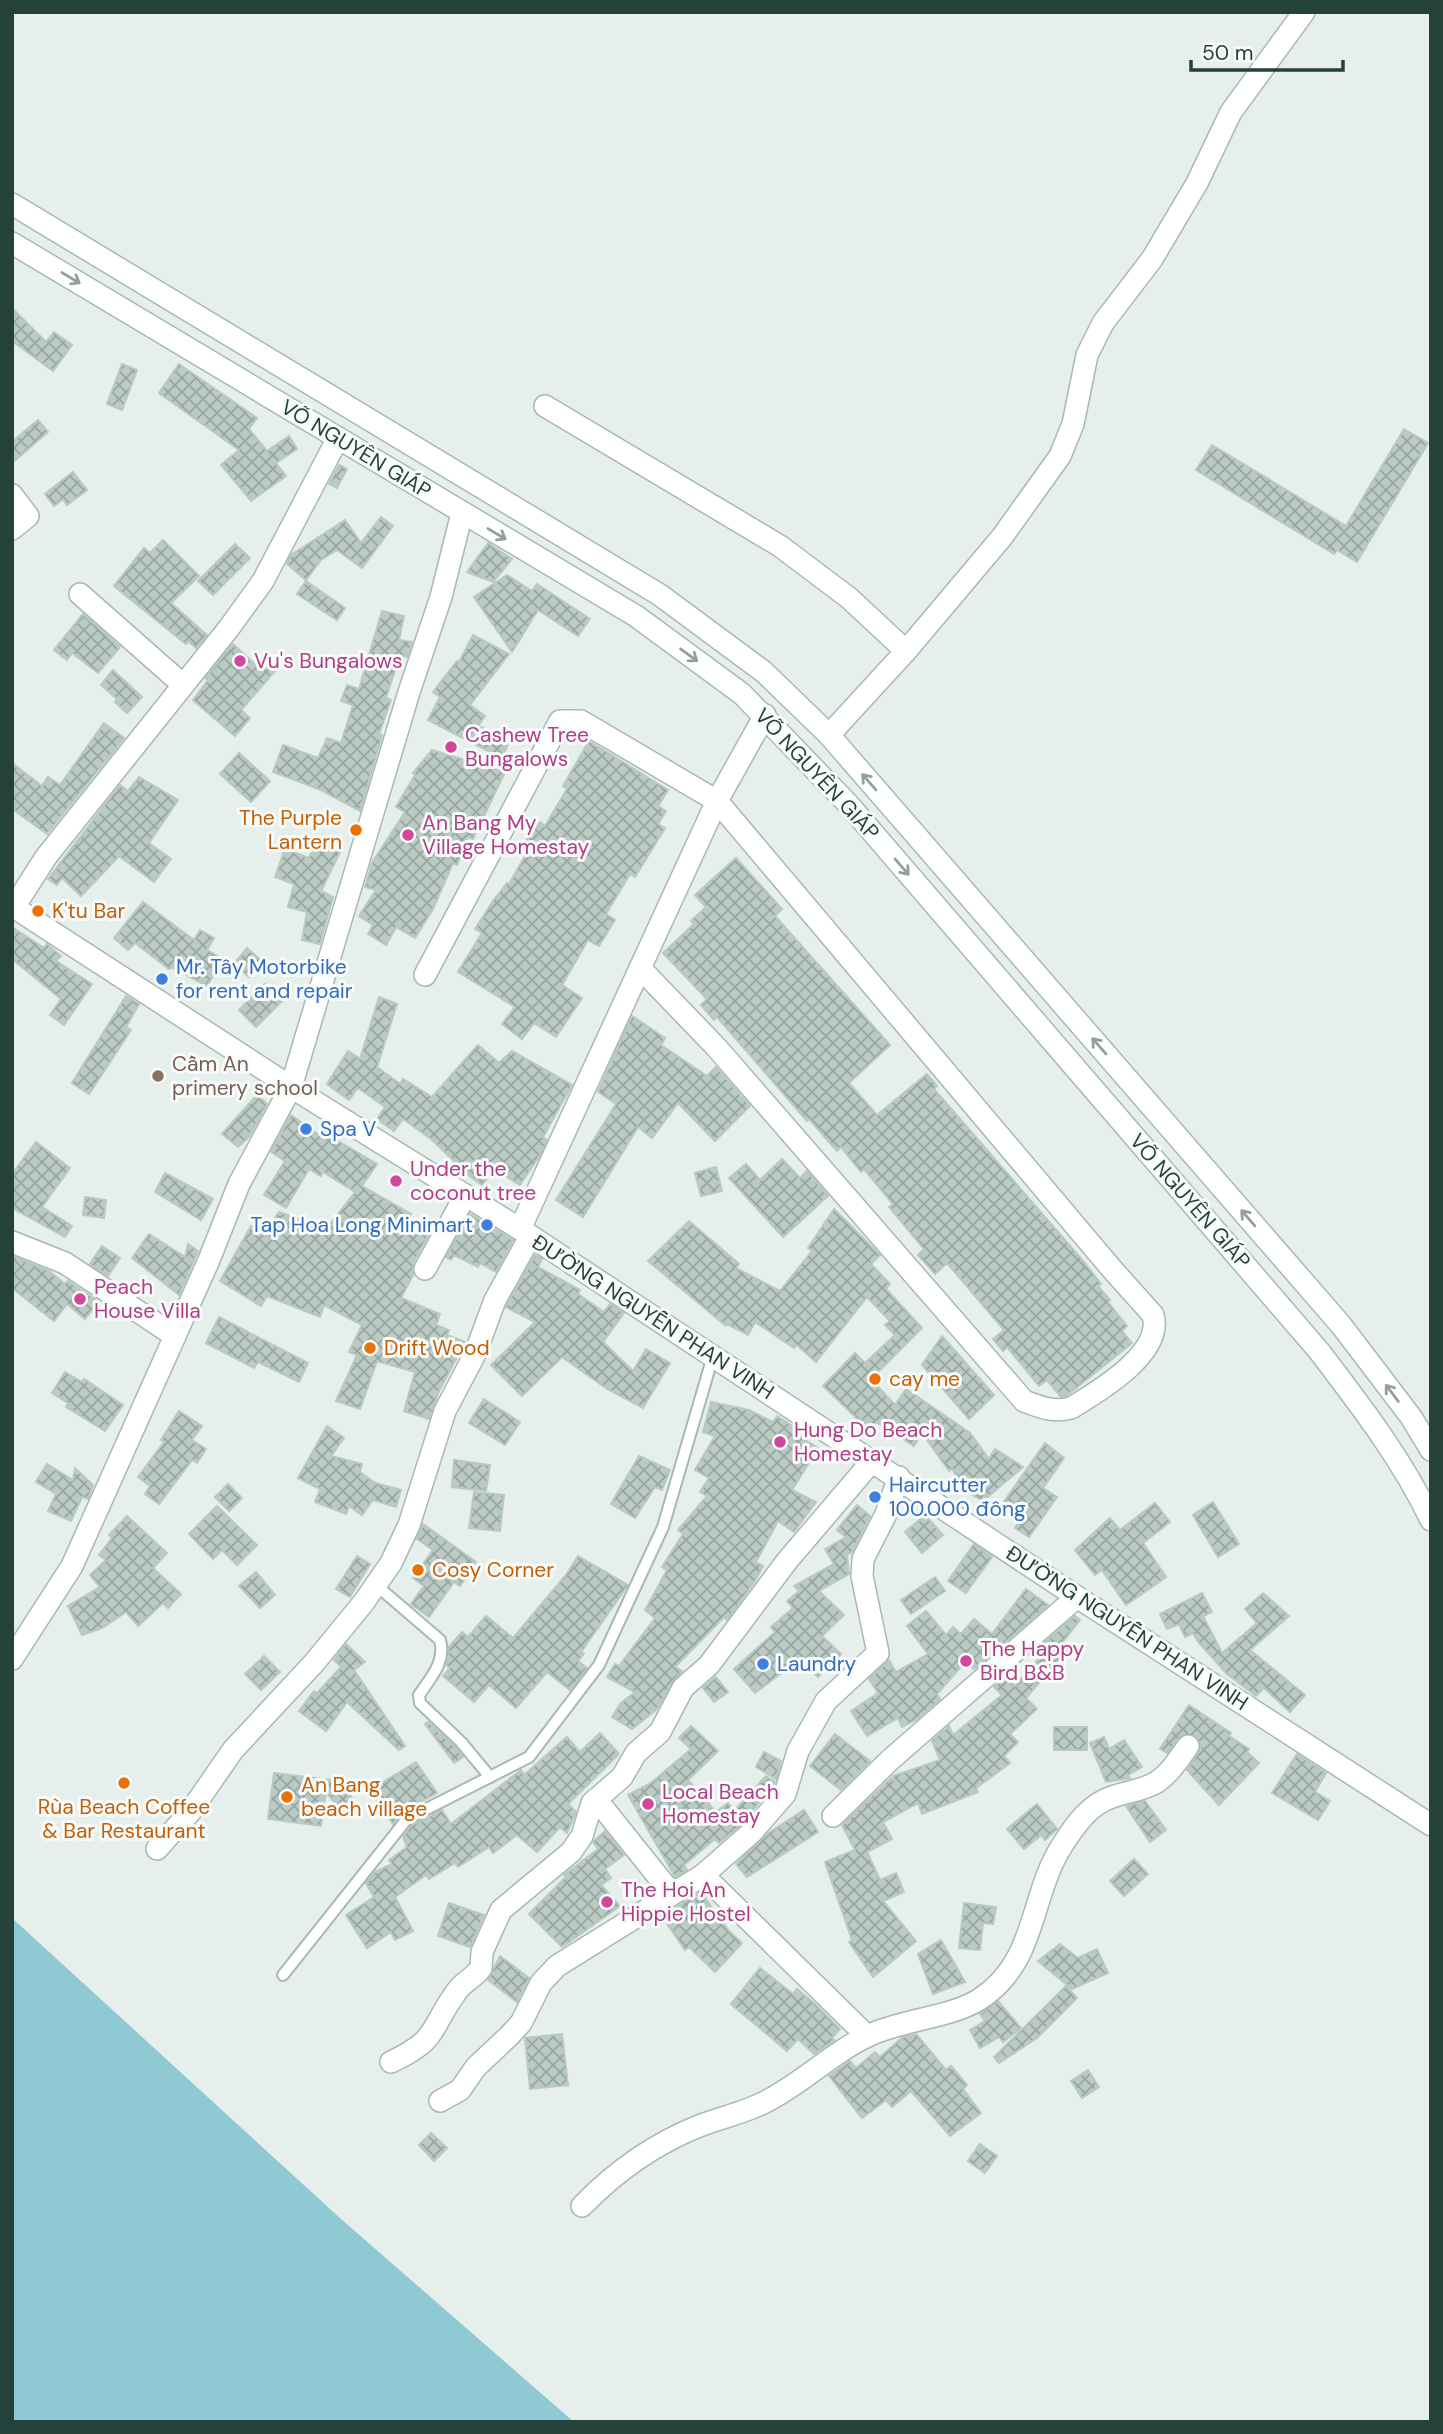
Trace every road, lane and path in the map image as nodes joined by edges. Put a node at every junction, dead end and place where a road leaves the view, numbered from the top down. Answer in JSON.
{"nodes":[{"id":1,"x":1304,"y":12,"type":"edge"},
{"id":2,"x":12,"y":204,"type":"edge"},
{"id":3,"x":14,"y":249,"type":"edge"},
{"id":4,"x":545,"y":406,"type":"dead end"},
{"id":5,"x":338,"y":438,"type":"junction"},
{"id":6,"x":12,"y":495,"type":"edge"},
{"id":7,"x":462,"y":513,"type":"junction"},
{"id":8,"x":12,"y":529,"type":"edge"},
{"id":9,"x":80,"y":594,"type":"dead end"},
{"id":10,"x":906,"y":651,"type":"junction"},
{"id":11,"x":182,"y":684,"type":"junction"},
{"id":12,"x":786,"y":692,"type":"junction"},
{"id":13,"x":765,"y":715,"type":"junction"},
{"id":14,"x":829,"y":735,"type":"junction"},
{"id":15,"x":717,"y":801,"type":"junction"},
{"id":16,"x":13,"y":906,"type":"edge"},
{"id":17,"x":640,"y":968,"type":"junction"},
{"id":18,"x":425,"y":975,"type":"dead end"},
{"id":19,"x":290,"y":1087,"type":"junction"},
{"id":20,"x":465,"y":1196,"type":"junction"},
{"id":21,"x":525,"y":1233,"type":"junction"},
{"id":22,"x":12,"y":1242,"type":"edge"},
{"id":23,"x":425,"y":1269,"type":"dead end"},
{"id":24,"x":175,"y":1336,"type":"junction"},
{"id":25,"x":713,"y":1356,"type":"junction"},
{"id":26,"x":1431,"y":1450,"type":"edge"},
{"id":27,"x":873,"y":1461,"type":"junction"},
{"id":28,"x":899,"y":1477,"type":"junction"},
{"id":29,"x":1431,"y":1520,"type":"edge"},
{"id":30,"x":376,"y":1585,"type":"junction"},
{"id":31,"x":1077,"y":1597,"type":"junction"},
{"id":32,"x":12,"y":1659,"type":"edge"},
{"id":33,"x":1188,"y":1746,"type":"dead end"},
{"id":34,"x":490,"y":1777,"type":"junction"},
{"id":35,"x":596,"y":1799,"type":"junction"},
{"id":36,"x":833,"y":1816,"type":"dead end"},
{"id":37,"x":1431,"y":1825,"type":"edge"},
{"id":38,"x":157,"y":1849,"type":"dead end"},
{"id":39,"x":704,"y":1875,"type":"junction"},
{"id":40,"x":672,"y":1894,"type":"junction"},
{"id":41,"x":283,"y":1975,"type":"dead end"},
{"id":42,"x":867,"y":2036,"type":"junction"},
{"id":43,"x":391,"y":2062,"type":"dead end"},
{"id":44,"x":440,"y":2101,"type":"dead end"},
{"id":45,"x":582,"y":2207,"type":"dead end"}],
"edges":[{"from":1,"to":10,"type":"street"},
{"from":2,"to":12,"type":"street","name":"VÕ NGUYÊN GIÁP"},
{"from":3,"to":5,"type":"street","name":"VÕ NGUYÊN GIÁP","one_way":true},
{"from":4,"to":10,"type":"street"},
{"from":5,"to":7,"type":"street","name":"VÕ NGUYÊN GIÁP"},
{"from":5,"to":11,"type":"street"},
{"from":6,"to":8,"type":"street"},
{"from":7,"to":13,"type":"street","name":"VÕ NGUYÊN GIÁP","one_way":true},
{"from":7,"to":19,"type":"street"},
{"from":9,"to":11,"type":"street"},
{"from":10,"to":14,"type":"street"},
{"from":11,"to":16,"type":"street"},
{"from":12,"to":13,"type":"street"},
{"from":12,"to":14,"type":"street","name":"VÕ NGUYÊN GIÁP"},
{"from":13,"to":15,"type":"street"},
{"from":13,"to":29,"type":"street","name":"VÕ NGUYÊN GIÁP","one_way":true},
{"from":26,"to":14,"type":"street","name":"VÕ NGUYÊN GIÁP","one_way":true},
{"from":15,"to":17,"type":"street"},
{"from":15,"to":17,"type":"street"},
{"from":15,"to":18,"type":"street"},
{"from":16,"to":19,"type":"street","name":"ĐƯỜNG NGUYỄN PHAN VINH"},
{"from":17,"to":21,"type":"street"},
{"from":19,"to":20,"type":"street","name":"ĐƯỜNG NGUYỄN PHAN VINH"},
{"from":19,"to":24,"type":"street"},
{"from":20,"to":21,"type":"street","name":"ĐƯỜNG NGUYỄN PHAN VINH"},
{"from":20,"to":23,"type":"street"},
{"from":21,"to":25,"type":"street","name":"ĐƯỜNG NGUYỄN PHAN VINH"},
{"from":21,"to":30,"type":"street"},
{"from":22,"to":24,"type":"street"},
{"from":24,"to":32,"type":"street"},
{"from":25,"to":27,"type":"street","name":"ĐƯỜNG NGUYỄN PHAN VINH"},
{"from":25,"to":34,"type":"lane"},
{"from":27,"to":28,"type":"street","name":"ĐƯỜNG NGUYỄN PHAN VINH"},
{"from":27,"to":35,"type":"street"},
{"from":28,"to":31,"type":"street","name":"ĐƯỜNG NGUYỄN PHAN VINH"},
{"from":28,"to":39,"type":"street"},
{"from":30,"to":34,"type":"lane"},
{"from":30,"to":38,"type":"street"},
{"from":31,"to":36,"type":"street"},
{"from":31,"to":37,"type":"street","name":"ĐƯỜNG NGUYỄN PHAN VINH"},
{"from":33,"to":42,"type":"street"},
{"from":34,"to":41,"type":"lane"},
{"from":35,"to":40,"type":"street"},
{"from":35,"to":43,"type":"street"},
{"from":39,"to":40,"type":"street"},
{"from":39,"to":42,"type":"street"},
{"from":40,"to":44,"type":"street"},
{"from":42,"to":45,"type":"street"}]}
